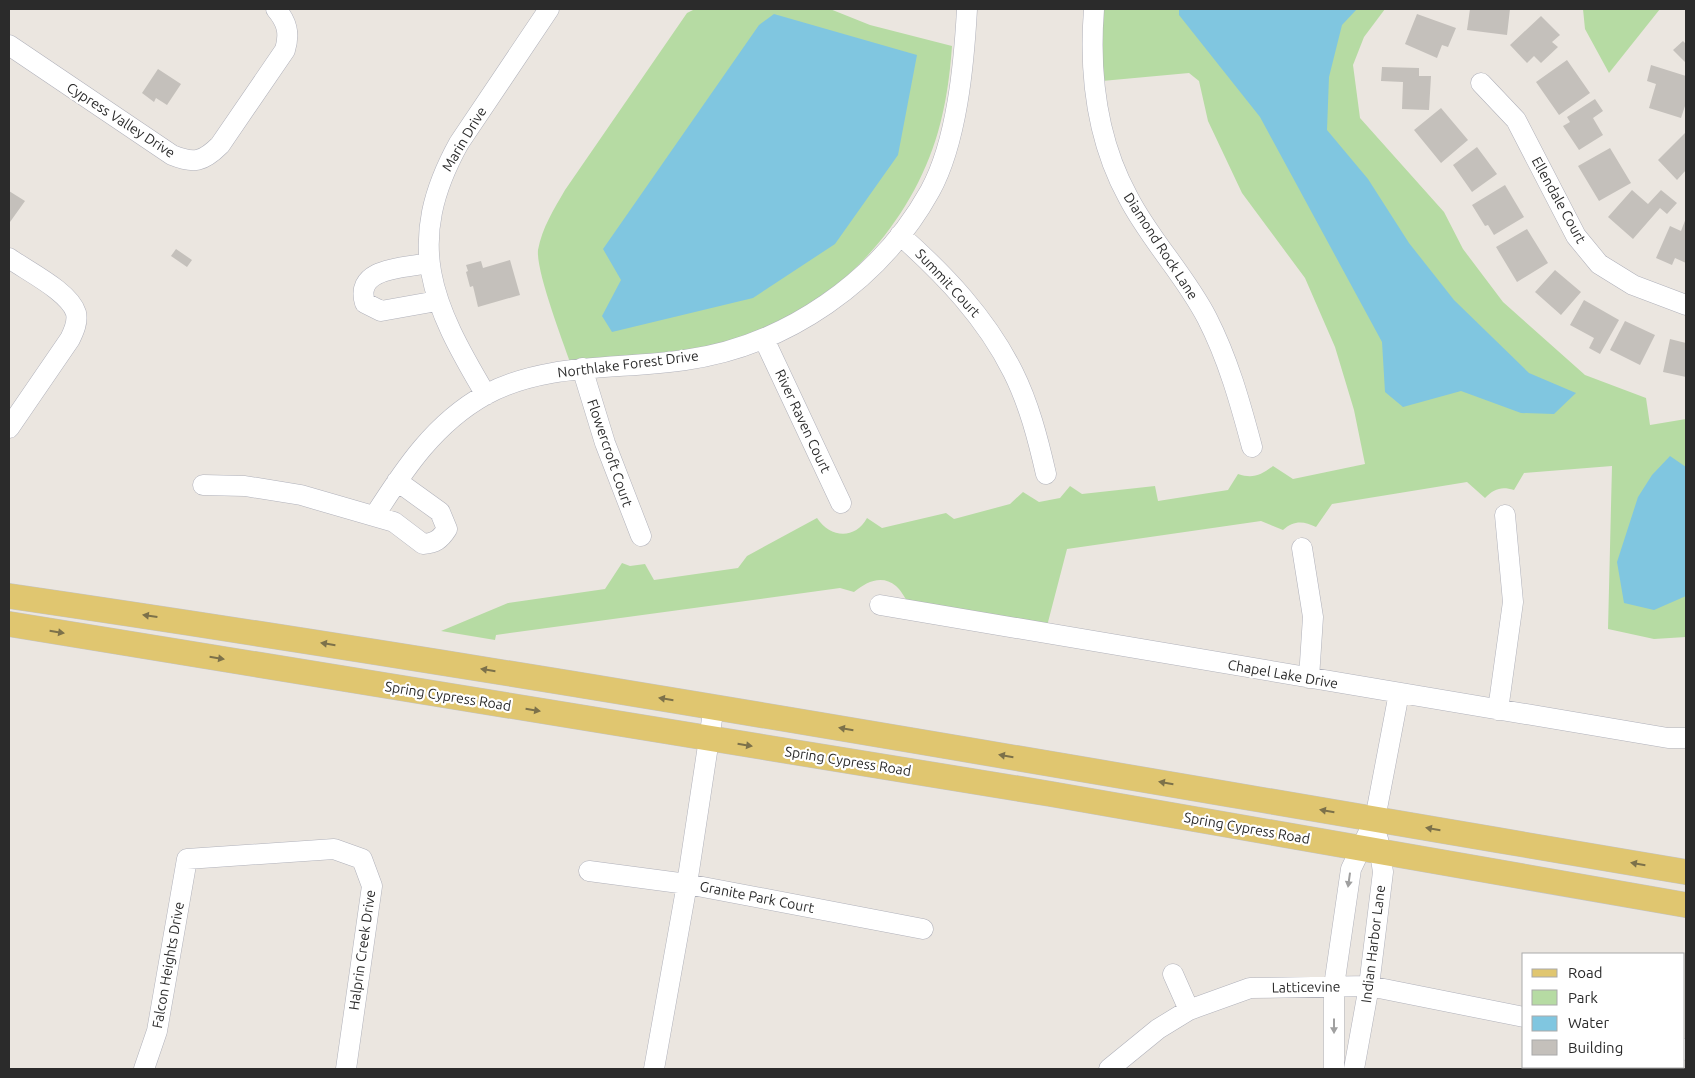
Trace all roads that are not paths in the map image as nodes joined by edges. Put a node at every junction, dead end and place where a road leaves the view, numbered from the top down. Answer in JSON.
{"nodes":[{"id":1,"x":276,"y":9,"type":"edge"},
{"id":2,"x":549,"y":9,"type":"edge"},
{"id":3,"x":968,"y":9,"type":"edge"},
{"id":4,"x":1094,"y":9,"type":"edge"},
{"id":5,"x":9,"y":46,"type":"edge"},
{"id":6,"x":1481,"y":83,"type":"dead end"},
{"id":7,"x":900,"y":235,"type":"junction"},
{"id":8,"x":9,"y":258,"type":"edge"},
{"id":9,"x":429,"y":264,"type":"junction"},
{"id":10,"x":437,"y":301,"type":"junction"},
{"id":11,"x":1686,"y":306,"type":"edge"},
{"id":12,"x":764,"y":340,"type":"junction"},
{"id":13,"x":582,"y":368,"type":"junction"},
{"id":14,"x":486,"y":395,"type":"junction"},
{"id":15,"x":9,"y":428,"type":"edge"},
{"id":16,"x":1252,"y":447,"type":"dead end"},
{"id":17,"x":1046,"y":474,"type":"dead end"},
{"id":18,"x":397,"y":481,"type":"junction"},
{"id":19,"x":203,"y":485,"type":"dead end"},
{"id":20,"x":841,"y":503,"type":"dead end"},
{"id":21,"x":375,"y":515,"type":"junction"},
{"id":22,"x":1505,"y":515,"type":"dead end"},
{"id":23,"x":641,"y":536,"type":"dead end"},
{"id":24,"x":1302,"y":548,"type":"dead end"},
{"id":25,"x":9,"y":596,"type":"edge"},
{"id":26,"x":880,"y":605,"type":"dead end"},
{"id":27,"x":186,"y":622,"type":"junction"},
{"id":28,"x":9,"y":624,"type":"edge"},
{"id":29,"x":182,"y":652,"type":"junction"},
{"id":30,"x":1309,"y":678,"type":"junction"},
{"id":31,"x":1399,"y":694,"type":"junction"},
{"id":32,"x":714,"y":706,"type":"junction"},
{"id":33,"x":1498,"y":710,"type":"junction"},
{"id":34,"x":1686,"y":738,"type":"edge"},
{"id":35,"x":709,"y":739,"type":"junction"},
{"id":36,"x":1055,"y":764,"type":"junction"},
{"id":37,"x":1051,"y":794,"type":"junction"},
{"id":38,"x":1374,"y":819,"type":"junction"},
{"id":39,"x":1370,"y":850,"type":"junction"},
{"id":40,"x":187,"y":859,"type":"joint"},
{"id":41,"x":589,"y":871,"type":"dead end"},
{"id":42,"x":1686,"y":872,"type":"edge"},
{"id":43,"x":687,"y":884,"type":"junction"},
{"id":44,"x":1686,"y":905,"type":"edge"},
{"id":45,"x":924,"y":929,"type":"dead end"},
{"id":46,"x":1174,"y":974,"type":"dead end"},
{"id":47,"x":1334,"y":986,"type":"junction"},
{"id":48,"x":1369,"y":986,"type":"junction"},
{"id":49,"x":1189,"y":1010,"type":"junction"},
{"id":50,"x":1522,"y":1017,"type":"edge"},
{"id":51,"x":144,"y":1069,"type":"edge"},
{"id":52,"x":346,"y":1069,"type":"edge"},
{"id":53,"x":654,"y":1069,"type":"edge"},
{"id":54,"x":1109,"y":1069,"type":"edge"},
{"id":55,"x":1334,"y":1069,"type":"edge"},
{"id":56,"x":1354,"y":1069,"type":"edge"}],
"edges":[{"from":1,"to":5,"type":"street","name":"Cypress Valley Drive"},
{"from":2,"to":9,"type":"street","name":"Marin Drive"},
{"from":3,"to":7,"type":"street","name":"Northlake Forest Drive"},
{"from":4,"to":16,"type":"street","name":"Diamond Rock Lane"},
{"from":6,"to":11,"type":"street","name":"Ellendale Court"},
{"from":7,"to":12,"type":"street","name":"Northlake Forest Drive"},
{"from":7,"to":17,"type":"street","name":"Summit Court"},
{"from":8,"to":15,"type":"street"},
{"from":9,"to":10,"type":"street","name":"Marin Drive"},
{"from":9,"to":10,"type":"street"},
{"from":10,"to":14,"type":"street","name":"Marin Drive"},
{"from":12,"to":13,"type":"street","name":"Northlake Forest Drive"},
{"from":12,"to":20,"type":"street","name":"River Raven Court"},
{"from":13,"to":14,"type":"street","name":"Northlake Forest Drive"},
{"from":13,"to":23,"type":"street","name":"Flowercroft Court"},
{"from":14,"to":18,"type":"street","name":"Northlake Forest Drive"},
{"from":18,"to":21,"type":"street","name":"Northlake Forest Drive"},
{"from":18,"to":21,"type":"street"},
{"from":19,"to":21,"type":"street"},
{"from":22,"to":33,"type":"street"},
{"from":24,"to":30,"type":"street"},
{"from":27,"to":25,"type":"main road","one_way":true},
{"from":26,"to":30,"type":"street","name":"Chapel Lake Drive"},
{"from":27,"to":29,"type":"main road"},
{"from":32,"to":27,"type":"main road","one_way":true},
{"from":28,"to":29,"type":"main road","name":"Spring Cypress Road","one_way":true},
{"from":29,"to":35,"type":"main road","name":"Spring Cypress Road","one_way":true},
{"from":30,"to":31,"type":"street","name":"Chapel Lake Drive"},
{"from":31,"to":33,"type":"street","name":"Chapel Lake Drive"},
{"from":31,"to":38,"type":"street","name":"Indian Harbor Lane"},
{"from":32,"to":35,"type":"street"},
{"from":36,"to":32,"type":"main road","one_way":true},
{"from":33,"to":34,"type":"street","name":"Chapel Lake Drive"},
{"from":35,"to":37,"type":"main road","name":"Spring Cypress Road","one_way":true},
{"from":35,"to":43,"type":"street"},
{"from":36,"to":37,"type":"main road"},
{"from":38,"to":36,"type":"main road","one_way":true},
{"from":37,"to":39,"type":"main road","name":"Spring Cypress Road"},
{"from":38,"to":39,"type":"street","name":"Indian Harbor Lane"},
{"from":42,"to":38,"type":"main road","one_way":true},
{"from":39,"to":44,"type":"main road","name":"Spring Cypress Road"},
{"from":39,"to":47,"type":"street","name":"Indian Harbor Lane","one_way":true},
{"from":39,"to":48,"type":"street","name":"Indian Harbor Lane"},
{"from":40,"to":51,"type":"street","name":"Falcon Heights Drive"},
{"from":40,"to":52,"type":"street","name":"Halprin Creek Drive"},
{"from":41,"to":43,"type":"street","name":"Granite Park Court"},
{"from":43,"to":45,"type":"street","name":"Granite Park Court"},
{"from":43,"to":53,"type":"street"},
{"from":46,"to":49,"type":"street"},
{"from":47,"to":48,"type":"street","name":"Latticevine"},
{"from":47,"to":49,"type":"street","name":"Latticevine"},
{"from":47,"to":55,"type":"street","name":"Indian Harbor Lane","one_way":true},
{"from":48,"to":50,"type":"street","name":"Latticevine"},
{"from":48,"to":56,"type":"street","name":"Indian Harbor Lane"},
{"from":49,"to":54,"type":"street","name":"Latticevine"}]}
